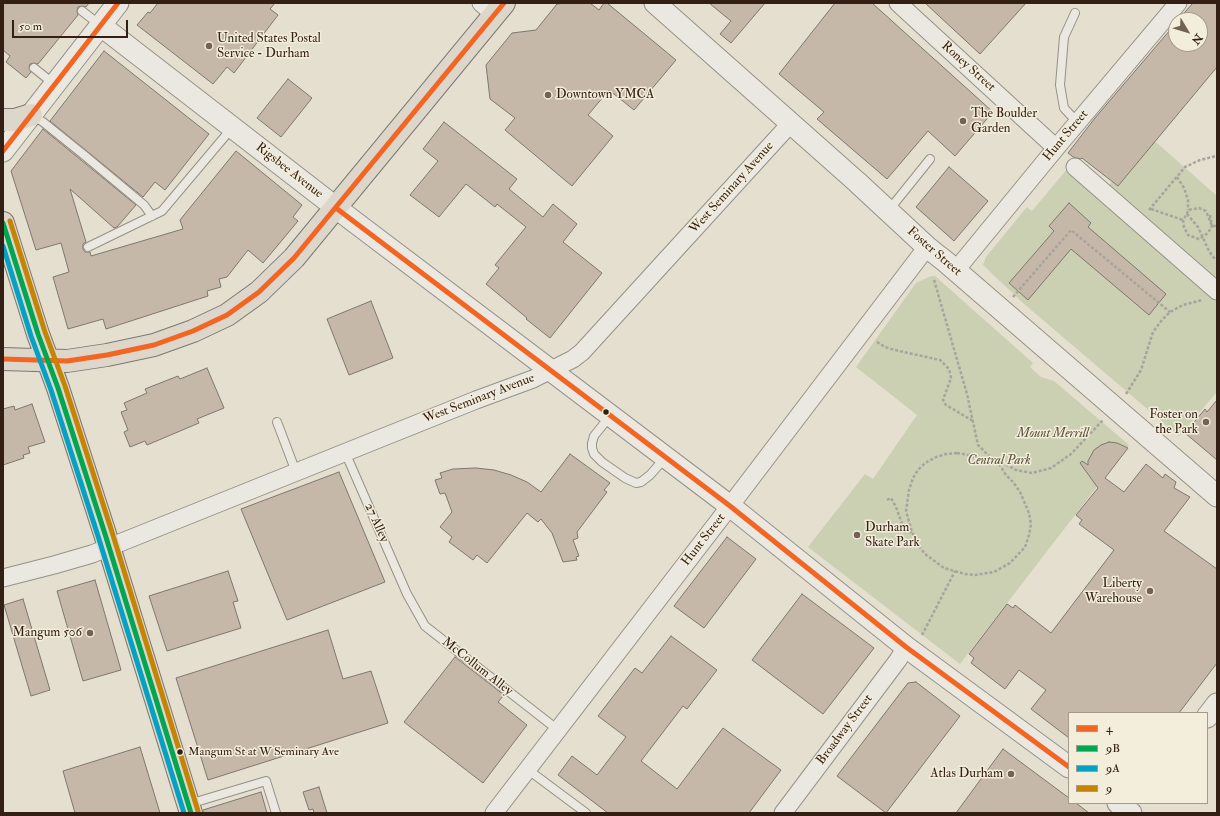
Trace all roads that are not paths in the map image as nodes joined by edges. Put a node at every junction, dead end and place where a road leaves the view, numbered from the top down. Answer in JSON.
{"nodes":[{"id":1,"x":118,"y":3,"type":"edge"},
{"id":2,"x":655,"y":3,"type":"edge"},
{"id":3,"x":898,"y":3,"type":"edge"},
{"id":4,"x":1178,"y":3,"type":"edge"},
{"id":5,"x":493,"y":7,"type":"edge"},
{"id":6,"x":82,"y":11,"type":"dead end"},
{"id":7,"x":1075,"y":13,"type":"dead end"},
{"id":8,"x":100,"y":25,"type":"junction"},
{"id":9,"x":34,"y":68,"type":"dead end"},
{"id":10,"x":54,"y":85,"type":"junction"},
{"id":11,"x":31,"y":115,"type":"junction"},
{"id":12,"x":3,"y":120,"type":"edge"},
{"id":13,"x":1077,"y":122,"type":"junction"},
{"id":14,"x":791,"y":123,"type":"junction"},
{"id":15,"x":233,"y":128,"type":"junction"},
{"id":16,"x":1056,"y":148,"type":"junction"},
{"id":17,"x":3,"y":151,"type":"edge"},
{"id":18,"x":930,"y":159,"type":"dead end"},
{"id":19,"x":1075,"y":167,"type":"dead end"},
{"id":20,"x":336,"y":208,"type":"junction"},
{"id":21,"x":888,"y":211,"type":"junction"},
{"id":22,"x":152,"y":216,"type":"junction"},
{"id":23,"x":3,"y":223,"type":"edge"},
{"id":24,"x":927,"y":247,"type":"junction"},
{"id":25,"x":88,"y":248,"type":"dead end"},
{"id":26,"x":956,"y":270,"type":"junction"},
{"id":27,"x":1211,"y":295,"type":"edge"},
{"id":28,"x":3,"y":359,"type":"edge"},
{"id":29,"x":48,"y":361,"type":"junction"},
{"id":30,"x":551,"y":371,"type":"junction"},
{"id":31,"x":610,"y":416,"type":"junction"},
{"id":32,"x":277,"y":422,"type":"dead end"},
{"id":33,"x":345,"y":452,"type":"junction"},
{"id":34,"x":665,"y":458,"type":"junction"},
{"id":35,"x":296,"y":472,"type":"junction"},
{"id":36,"x":1217,"y":496,"type":"edge"},
{"id":37,"x":730,"y":506,"type":"junction"},
{"id":38,"x":109,"y":547,"type":"junction"},
{"id":39,"x":3,"y":578,"type":"edge"},
{"id":40,"x":407,"y":594,"type":"joint"},
{"id":41,"x":914,"y":641,"type":"junction"},
{"id":42,"x":1217,"y":704,"type":"edge"},
{"id":43,"x":1208,"y":716,"type":"edge"},
{"id":44,"x":558,"y":730,"type":"junction"},
{"id":45,"x":1068,"y":766,"type":"edge"},
{"id":46,"x":528,"y":769,"type":"junction"},
{"id":47,"x":1120,"y":804,"type":"edge"},
{"id":48,"x":1141,"y":804,"type":"edge"},
{"id":49,"x":190,"y":809,"type":"edge"},
{"id":50,"x":276,"y":813,"type":"edge"},
{"id":51,"x":494,"y":813,"type":"edge"},
{"id":52,"x":586,"y":813,"type":"edge"},
{"id":53,"x":783,"y":813,"type":"edge"},
{"id":54,"x":1133,"y":813,"type":"edge"}],
"edges":[{"from":1,"to":8,"type":"street"},
{"from":2,"to":14,"type":"street","name":"Foster Street"},
{"from":3,"to":16,"type":"street","name":"Roney Street"},
{"from":4,"to":13,"type":"street","name":"Hunt Street"},
{"from":5,"to":20,"type":"main road"},
{"from":6,"to":8,"type":"lane"},
{"from":7,"to":13,"type":"lane"},
{"from":8,"to":10,"type":"street"},
{"from":8,"to":15,"type":"street","name":"Rigsbee Avenue"},
{"from":9,"to":10,"type":"lane"},
{"from":10,"to":11,"type":"street"},
{"from":11,"to":12,"type":"main road"},
{"from":11,"to":17,"type":"street"},
{"from":11,"to":22,"type":"lane"},
{"from":13,"to":16,"type":"street","name":"Hunt Street"},
{"from":14,"to":21,"type":"street","name":"Foster Street"},
{"from":14,"to":30,"type":"street","name":"West Seminary Avenue"},
{"from":15,"to":20,"type":"street","name":"Rigsbee Avenue"},
{"from":15,"to":22,"type":"lane"},
{"from":16,"to":26,"type":"street","name":"Hunt Street"},
{"from":18,"to":21,"type":"lane"},
{"from":19,"to":27,"type":"street"},
{"from":20,"to":29,"type":"main road"},
{"from":20,"to":30,"type":"street","name":"Rigsbee Avenue"},
{"from":21,"to":24,"type":"street","name":"Foster Street"},
{"from":22,"to":25,"type":"lane"},
{"from":23,"to":29,"type":"main road"},
{"from":24,"to":26,"type":"street","name":"Foster Street"},
{"from":24,"to":37,"type":"street","name":"Hunt Street"},
{"from":26,"to":36,"type":"street","name":"Foster Street"},
{"from":28,"to":29,"type":"main road"},
{"from":29,"to":38,"type":"main road"},
{"from":30,"to":31,"type":"street","name":"Rigsbee Avenue"},
{"from":30,"to":33,"type":"street","name":"West Seminary Avenue"},
{"from":31,"to":34,"type":"street","name":"Rigsbee Avenue"},
{"from":31,"to":34,"type":"lane"},
{"from":32,"to":35,"type":"lane"},
{"from":33,"to":35,"type":"street","name":"West Seminary Avenue"},
{"from":33,"to":40,"type":"lane","name":"27 Alley"},
{"from":34,"to":37,"type":"street","name":"Rigsbee Avenue"},
{"from":35,"to":38,"type":"street","name":"West Seminary Avenue"},
{"from":37,"to":41,"type":"street","name":"Rigsbee Avenue"},
{"from":37,"to":44,"type":"street","name":"Hunt Street"},
{"from":38,"to":39,"type":"street","name":"West Seminary Avenue"},
{"from":38,"to":49,"type":"main road"},
{"from":40,"to":44,"type":"lane","name":"McCollum Alley"},
{"from":41,"to":45,"type":"street","name":"Rigsbee Avenue"},
{"from":41,"to":53,"type":"street","name":"Broadway Street"},
{"from":42,"to":43,"type":"street"},
{"from":44,"to":46,"type":"street","name":"Hunt Street"},
{"from":46,"to":51,"type":"street","name":"Hunt Street"},
{"from":46,"to":52,"type":"lane"},
{"from":47,"to":54,"type":"street"},
{"from":48,"to":54,"type":"street"},
{"from":49,"to":50,"type":"lane"}]}
